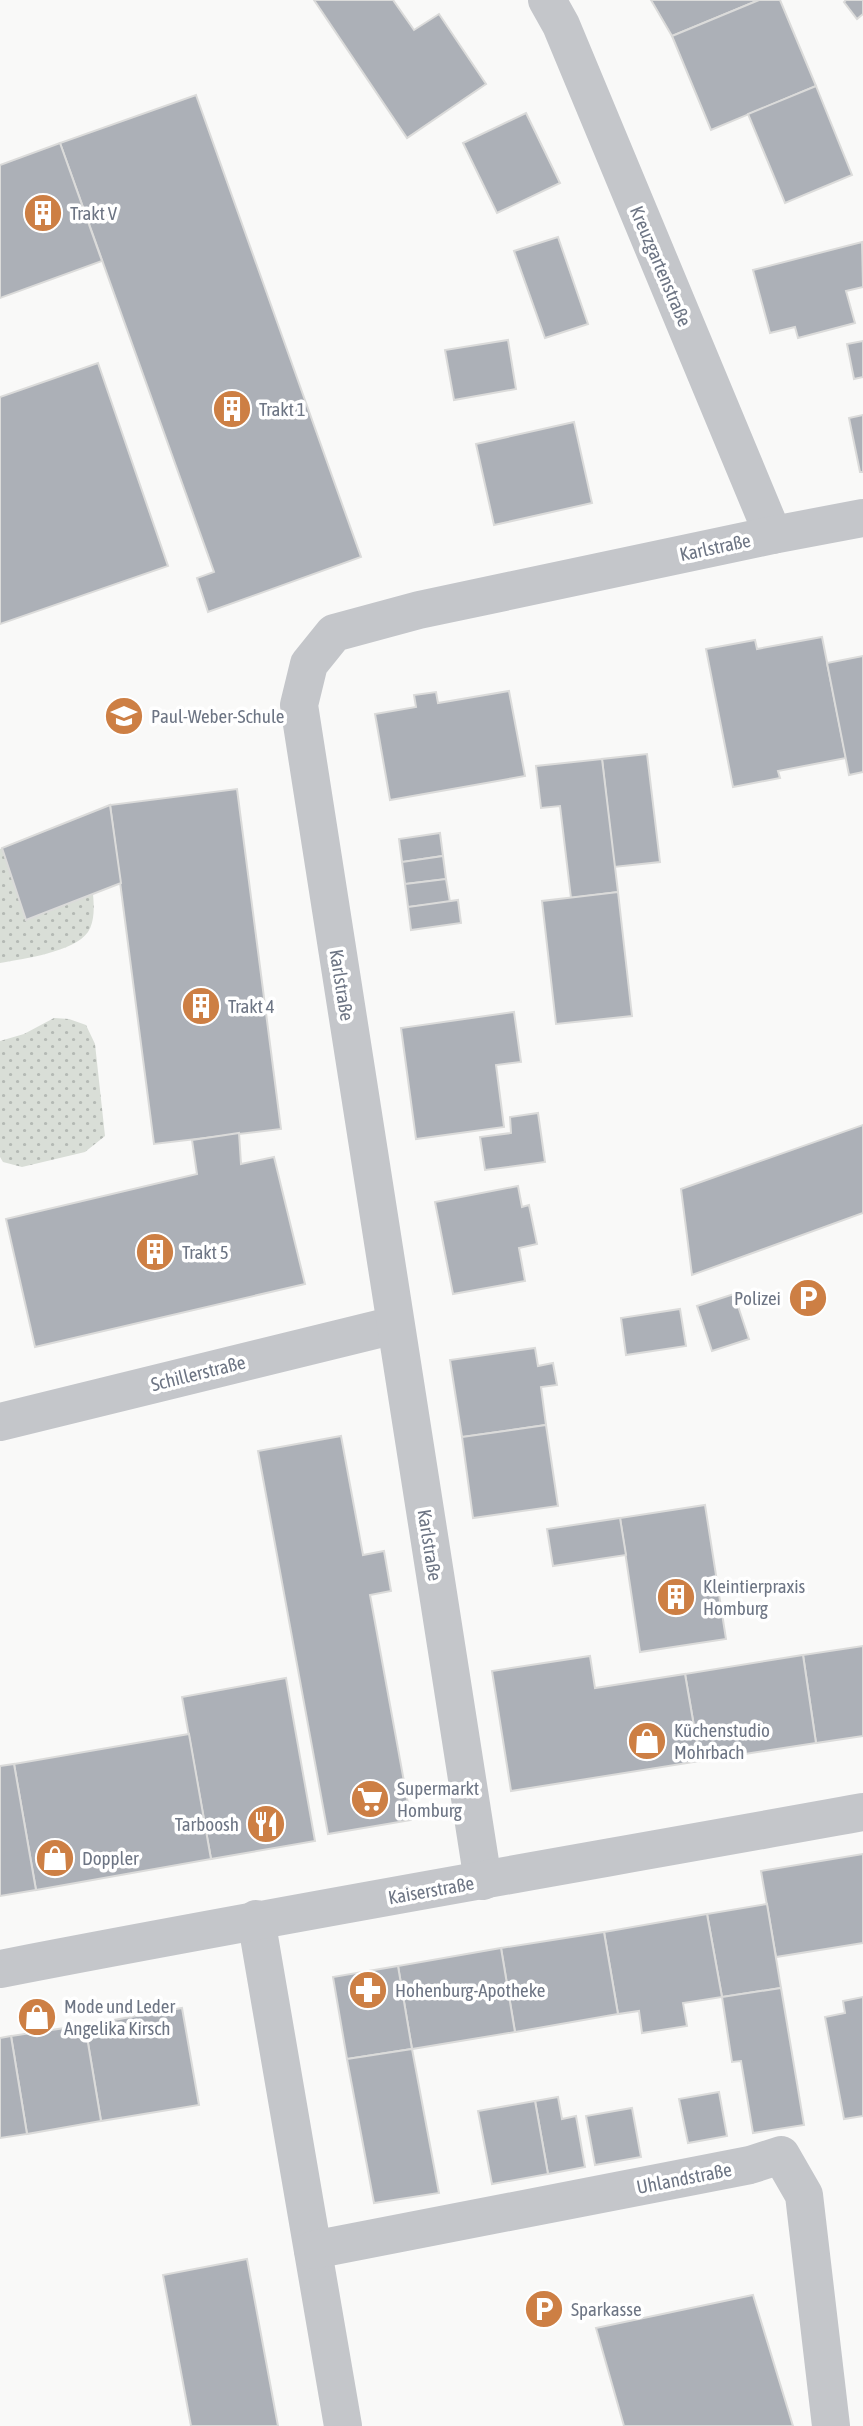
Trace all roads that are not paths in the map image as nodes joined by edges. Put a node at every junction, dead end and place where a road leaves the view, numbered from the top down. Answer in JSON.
{"nodes":[{"id":1,"x":547,"y":0,"type":"edge"},
{"id":2,"x":863,"y":518,"type":"edge"},
{"id":3,"x":773,"y":535,"type":"junction"},
{"id":4,"x":395,"y":1325,"type":"junction"},
{"id":5,"x":0,"y":1422,"type":"edge"},
{"id":6,"x":863,"y":1812,"type":"edge"},
{"id":7,"x":483,"y":1881,"type":"junction"},
{"id":8,"x":256,"y":1919,"type":"junction"},
{"id":9,"x":0,"y":1969,"type":"edge"},
{"id":10,"x":313,"y":2250,"type":"junction"},
{"id":11,"x":343,"y":2426,"type":"edge"},
{"id":12,"x":831,"y":2426,"type":"edge"}],
"edges":[{"from":1,"to":3,"type":"street","name":"Kreuzgartenstraße"},
{"from":2,"to":3,"type":"street","name":"Karlstraße"},
{"from":3,"to":4,"type":"street","name":"Karlstraße"},
{"from":4,"to":5,"type":"street","name":"Schillerstraße"},
{"from":4,"to":7,"type":"street","name":"Karlstraße"},
{"from":6,"to":7,"type":"street","name":"Kaiserstraße"},
{"from":7,"to":8,"type":"street","name":"Kaiserstraße"},
{"from":8,"to":9,"type":"street","name":"Kaiserstraße"},
{"from":8,"to":10,"type":"street"},
{"from":10,"to":11,"type":"street"},
{"from":10,"to":12,"type":"street","name":"Uhlandstraße"}]}
